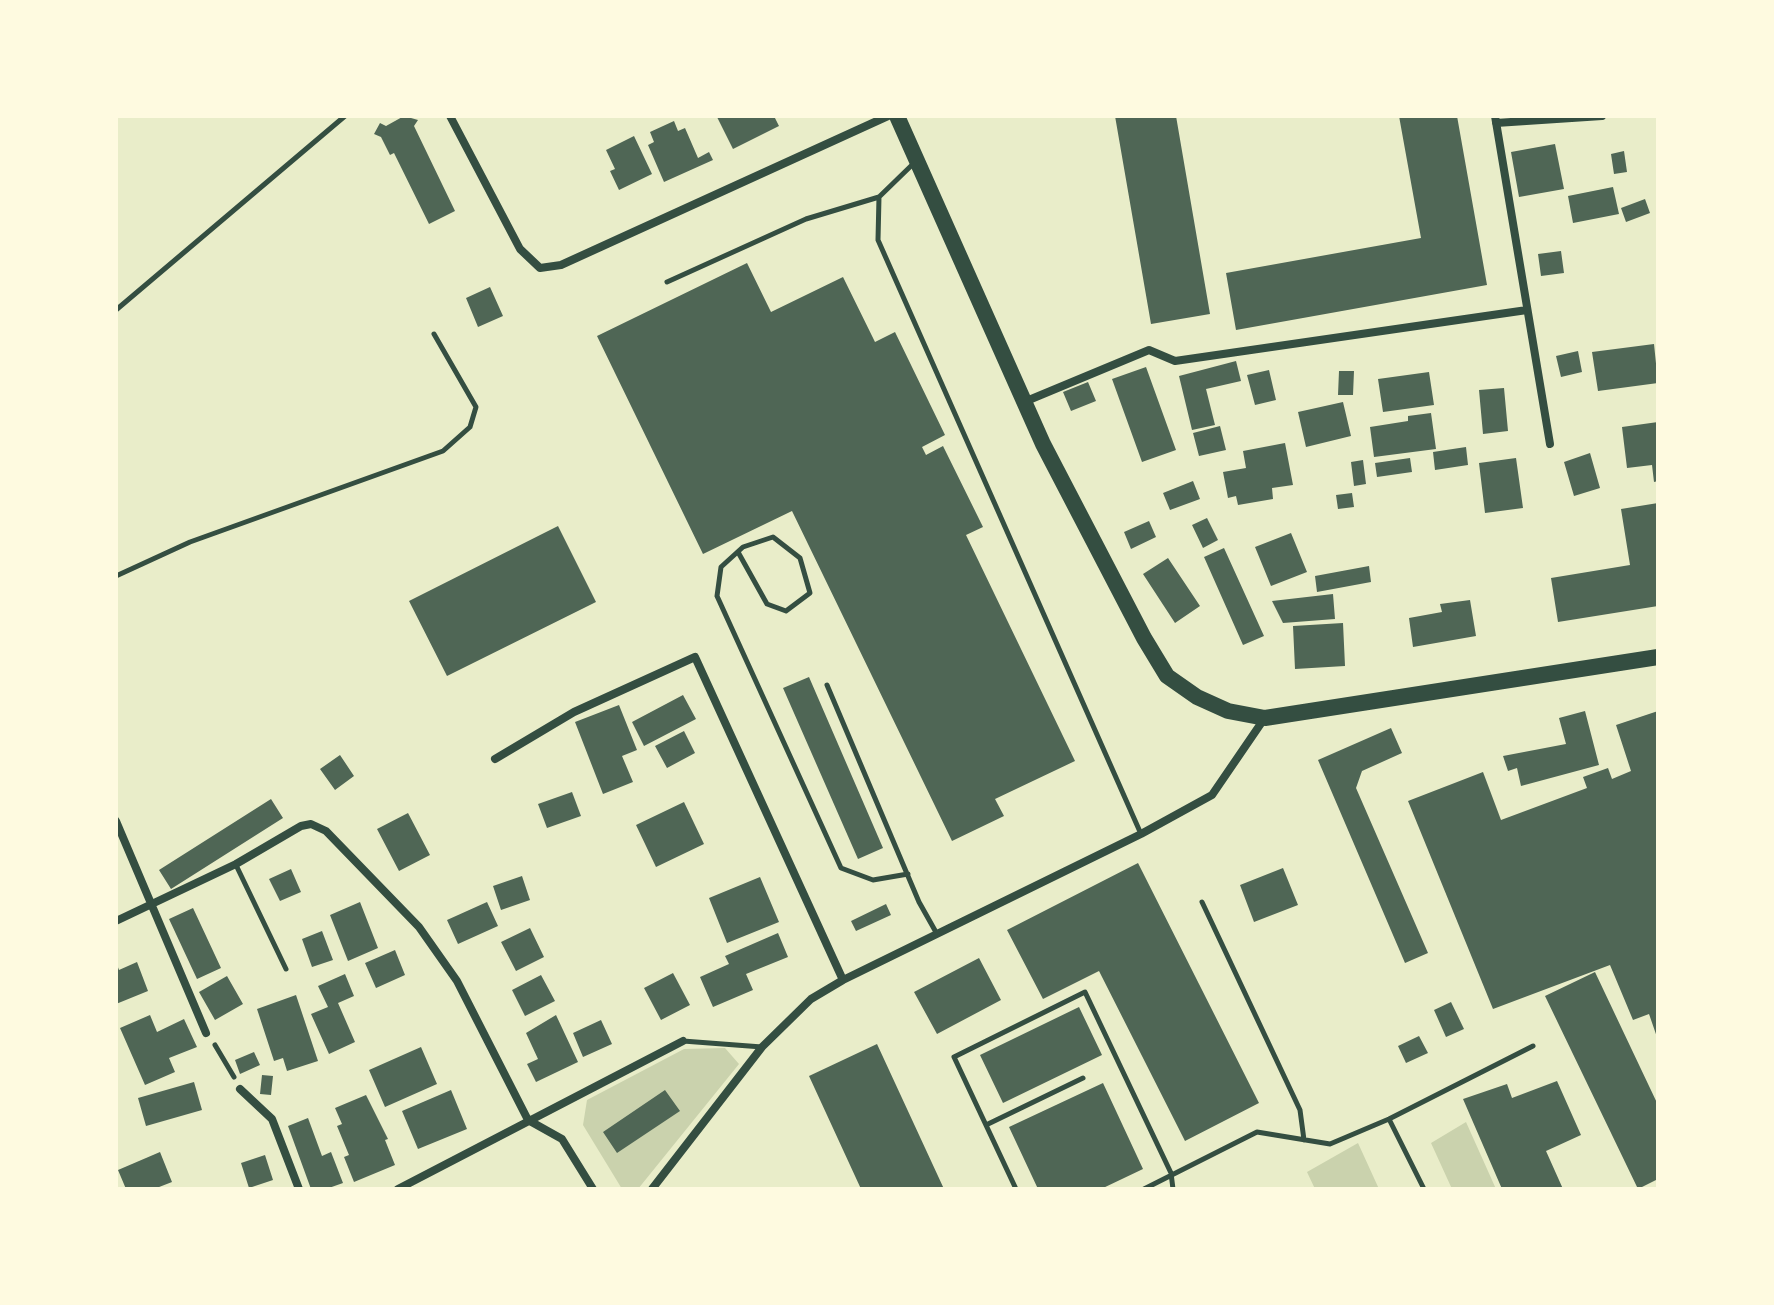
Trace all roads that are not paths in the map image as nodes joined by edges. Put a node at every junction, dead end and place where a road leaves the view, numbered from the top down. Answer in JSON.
{"nodes":[{"id":1,"x":345,"y":116,"type":"edge"},
{"id":2,"x":450,"y":116,"type":"edge"},
{"id":3,"x":888,"y":116,"type":"edge"},
{"id":4,"x":897,"y":116,"type":"edge"},
{"id":5,"x":1602,"y":116,"type":"edge"},
{"id":6,"x":1495,"y":120,"type":"edge"},
{"id":7,"x":917,"y":161,"type":"junction"},
{"id":8,"x":879,"y":197,"type":"junction"},
{"id":9,"x":667,"y":282,"type":"dead end"},
{"id":10,"x":116,"y":310,"type":"edge"},
{"id":11,"x":1527,"y":310,"type":"junction"},
{"id":12,"x":434,"y":334,"type":"dead end"},
{"id":13,"x":1024,"y":402,"type":"junction"},
{"id":14,"x":1550,"y":444,"type":"dead end"},
{"id":15,"x":738,"y":552,"type":"junction"},
{"id":16,"x":116,"y":576,"type":"edge"},
{"id":17,"x":1658,"y":657,"type":"edge"},
{"id":18,"x":827,"y":685,"type":"dead end"},
{"id":19,"x":1265,"y":718,"type":"junction"},
{"id":20,"x":495,"y":759,"type":"dead end"},
{"id":21,"x":116,"y":821,"type":"edge"},
{"id":22,"x":1141,"y":834,"type":"junction"},
{"id":23,"x":236,"y":864,"type":"junction"},
{"id":24,"x":908,"y":874,"type":"junction"},
{"id":25,"x":1202,"y":902,"type":"dead end"},
{"id":26,"x":151,"y":907,"type":"junction"},
{"id":27,"x":116,"y":921,"type":"edge"},
{"id":28,"x":937,"y":934,"type":"junction"},
{"id":29,"x":286,"y":969,"type":"dead end"},
{"id":30,"x":843,"y":980,"type":"junction"},
{"id":31,"x":206,"y":1033,"type":"road end"},
{"id":32,"x":683,"y":1041,"type":"joint"},
{"id":33,"x":1533,"y":1046,"type":"dead end"},
{"id":34,"x":762,"y":1047,"type":"junction"},
{"id":35,"x":1083,"y":1078,"type":"dead end"},
{"id":36,"x":240,"y":1089,"type":"road end"},
{"id":37,"x":1389,"y":1119,"type":"junction"},
{"id":38,"x":528,"y":1120,"type":"junction"},
{"id":39,"x":986,"y":1125,"type":"junction"},
{"id":40,"x":1304,"y":1140,"type":"junction"},
{"id":41,"x":1171,"y":1173,"type":"junction"},
{"id":42,"x":299,"y":1189,"type":"edge"},
{"id":43,"x":398,"y":1189,"type":"edge"},
{"id":44,"x":593,"y":1189,"type":"edge"},
{"id":45,"x":652,"y":1189,"type":"edge"},
{"id":46,"x":1016,"y":1189,"type":"edge"},
{"id":47,"x":1144,"y":1189,"type":"edge"},
{"id":48,"x":1173,"y":1189,"type":"edge"},
{"id":49,"x":1424,"y":1189,"type":"edge"}],
"edges":[{"from":1,"to":10,"type":"lane"},
{"from":2,"to":3,"type":"street"},
{"from":4,"to":7,"type":"main road"},
{"from":5,"to":6,"type":"street"},
{"from":6,"to":11,"type":"street"},
{"from":7,"to":8,"type":"lane"},
{"from":7,"to":13,"type":"main road"},
{"from":8,"to":9,"type":"lane"},
{"from":8,"to":22,"type":"lane"},
{"from":11,"to":13,"type":"street"},
{"from":11,"to":14,"type":"street"},
{"from":12,"to":16,"type":"lane"},
{"from":13,"to":19,"type":"main road"},
{"from":15,"to":15,"type":"lane"},
{"from":15,"to":24,"type":"lane"},
{"from":17,"to":19,"type":"main road"},
{"from":18,"to":24,"type":"lane"},
{"from":19,"to":22,"type":"street"},
{"from":20,"to":30,"type":"street"},
{"from":21,"to":26,"type":"street"},
{"from":22,"to":28,"type":"street"},
{"from":23,"to":26,"type":"street"},
{"from":23,"to":29,"type":"lane"},
{"from":23,"to":38,"type":"street"},
{"from":24,"to":28,"type":"lane"},
{"from":25,"to":40,"type":"lane"},
{"from":26,"to":27,"type":"street"},
{"from":26,"to":31,"type":"street"},
{"from":28,"to":30,"type":"street"},
{"from":30,"to":34,"type":"street"},
{"from":32,"to":34,"type":"lane"},
{"from":32,"to":38,"type":"street"},
{"from":33,"to":37,"type":"lane"},
{"from":34,"to":45,"type":"street"},
{"from":35,"to":39,"type":"lane"},
{"from":36,"to":42,"type":"street"},
{"from":37,"to":40,"type":"lane"},
{"from":37,"to":49,"type":"lane"},
{"from":38,"to":43,"type":"street"},
{"from":38,"to":44,"type":"street"},
{"from":39,"to":41,"type":"lane"},
{"from":39,"to":46,"type":"lane"},
{"from":40,"to":41,"type":"lane"},
{"from":41,"to":47,"type":"lane"},
{"from":41,"to":48,"type":"lane"}]}
